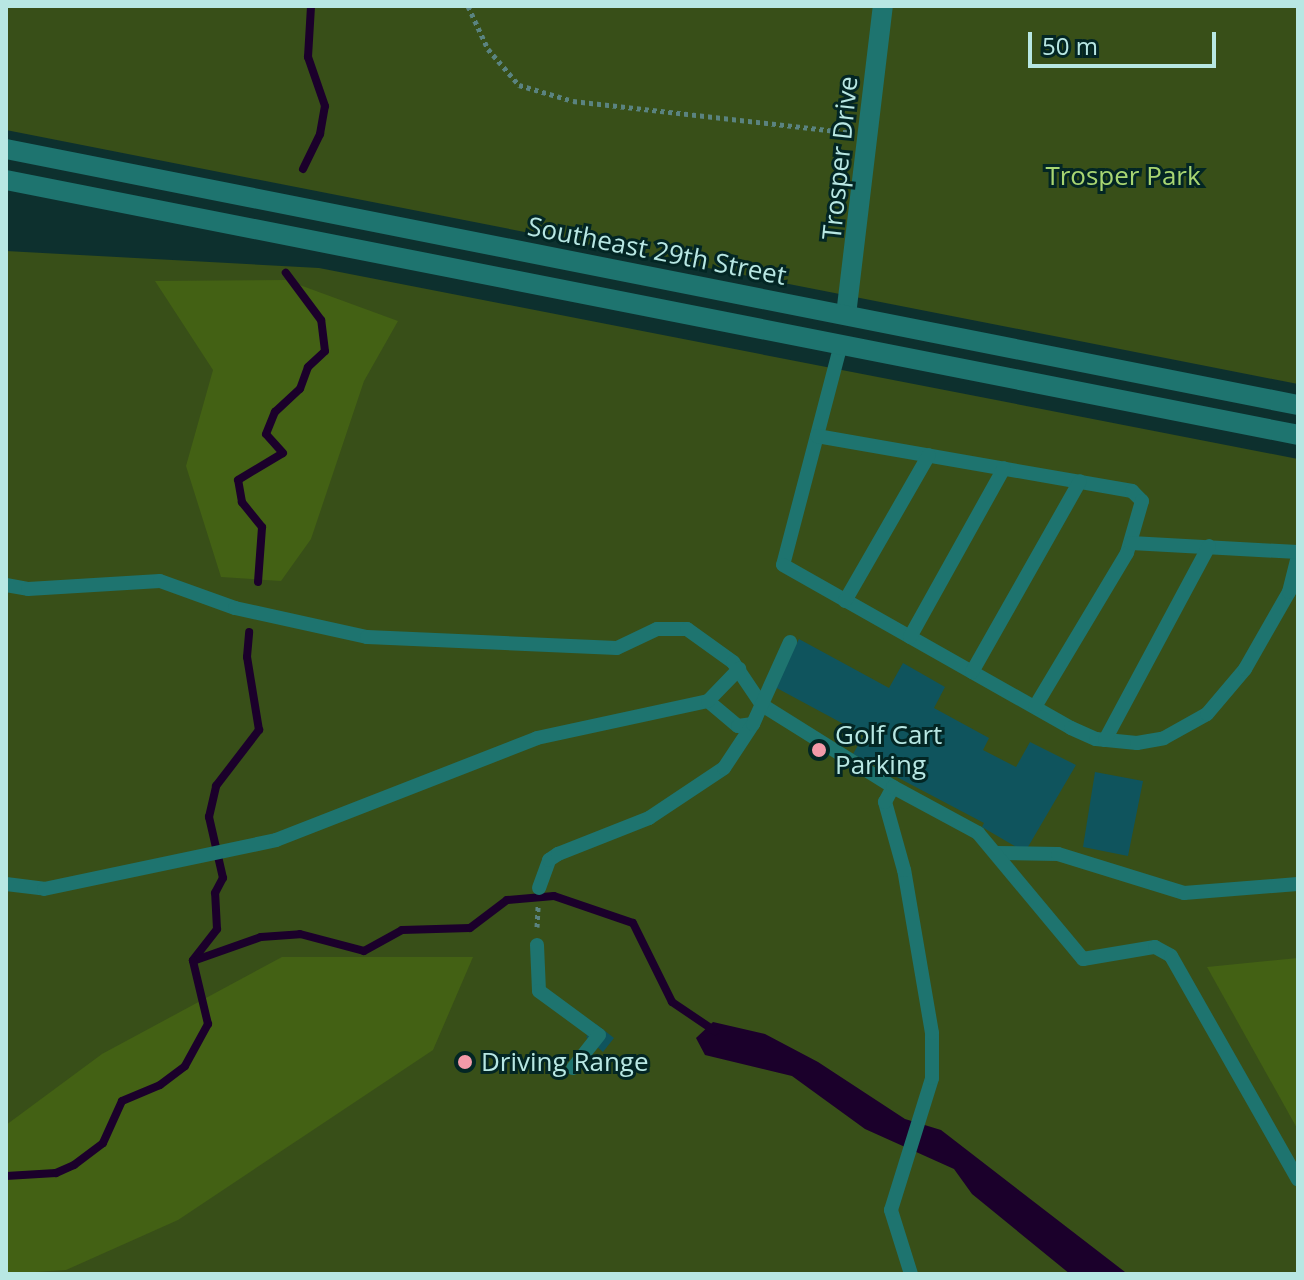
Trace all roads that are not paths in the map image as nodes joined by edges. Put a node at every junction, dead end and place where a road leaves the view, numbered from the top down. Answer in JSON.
{"nodes":[{"id":1,"x":883,"y":6,"type":"edge"},
{"id":2,"x":6,"y":149,"type":"edge"},
{"id":3,"x":67,"y":161,"type":"junction"},
{"id":4,"x":6,"y":180,"type":"edge"},
{"id":5,"x":61,"y":191,"type":"junction"},
{"id":6,"x":334,"y":215,"type":"junction"},
{"id":7,"x":328,"y":243,"type":"junction"},
{"id":8,"x":846,"y":315,"type":"junction"},
{"id":9,"x":841,"y":344,"type":"junction"},
{"id":10,"x":1298,"y":405,"type":"edge"},
{"id":11,"x":1298,"y":435,"type":"edge"},
{"id":12,"x":817,"y":436,"type":"junction"},
{"id":13,"x":929,"y":455,"type":"junction"},
{"id":14,"x":1004,"y":468,"type":"junction"},
{"id":15,"x":1080,"y":481,"type":"junction"},
{"id":16,"x":1131,"y":543,"type":"junction"},
{"id":17,"x":1209,"y":546,"type":"junction"},
{"id":18,"x":1298,"y":554,"type":"edge"},
{"id":19,"x":6,"y":585,"type":"edge"},
{"id":20,"x":845,"y":601,"type":"junction"},
{"id":21,"x":910,"y":637,"type":"junction"},
{"id":22,"x":790,"y":642,"type":"dead end"},
{"id":23,"x":739,"y":669,"type":"junction"},
{"id":24,"x":972,"y":672,"type":"junction"},
{"id":25,"x":708,"y":701,"type":"junction"},
{"id":26,"x":762,"y":705,"type":"junction"},
{"id":27,"x":1035,"y":707,"type":"junction"},
{"id":28,"x":746,"y":725,"type":"junction"},
{"id":29,"x":1105,"y":740,"type":"junction"},
{"id":30,"x":893,"y":787,"type":"junction"},
{"id":31,"x":996,"y":853,"type":"junction"},
{"id":32,"x":6,"y":884,"type":"edge"},
{"id":33,"x":1298,"y":884,"type":"edge"},
{"id":34,"x":539,"y":888,"type":"road end"},
{"id":35,"x":537,"y":945,"type":"road end"},
{"id":36,"x":573,"y":1068,"type":"dead end"},
{"id":37,"x":1298,"y":1180,"type":"edge"},
{"id":38,"x":911,"y":1274,"type":"edge"}],
"edges":[{"from":1,"to":8,"type":"main road","name":"Trosper Drive"},
{"from":2,"to":3,"type":"main road","name":"Southeast 29th Street"},
{"from":3,"to":5,"type":"main road"},
{"from":3,"to":6,"type":"main road","name":"Southeast 29th Street"},
{"from":4,"to":5,"type":"main road"},
{"from":5,"to":7,"type":"main road"},
{"from":6,"to":7,"type":"main road"},
{"from":6,"to":8,"type":"main road","name":"Southeast 29th Street"},
{"from":7,"to":9,"type":"main road"},
{"from":8,"to":9,"type":"main road","name":"Trosper Drive"},
{"from":8,"to":10,"type":"main road","name":"Southeast 29th Street"},
{"from":9,"to":11,"type":"main road"},
{"from":9,"to":12,"type":"lane"},
{"from":12,"to":13,"type":"lane"},
{"from":12,"to":20,"type":"lane"},
{"from":13,"to":14,"type":"lane"},
{"from":13,"to":20,"type":"lane"},
{"from":14,"to":15,"type":"lane"},
{"from":14,"to":21,"type":"lane"},
{"from":15,"to":16,"type":"lane"},
{"from":15,"to":24,"type":"lane"},
{"from":16,"to":17,"type":"lane"},
{"from":16,"to":27,"type":"lane"},
{"from":17,"to":18,"type":"lane"},
{"from":17,"to":29,"type":"lane"},
{"from":18,"to":29,"type":"lane"},
{"from":19,"to":23,"type":"lane"},
{"from":20,"to":21,"type":"lane"},
{"from":21,"to":24,"type":"lane"},
{"from":22,"to":26,"type":"lane"},
{"from":23,"to":25,"type":"lane"},
{"from":23,"to":26,"type":"lane"},
{"from":24,"to":27,"type":"lane"},
{"from":25,"to":28,"type":"lane"},
{"from":25,"to":32,"type":"lane"},
{"from":26,"to":28,"type":"lane"},
{"from":26,"to":30,"type":"lane"},
{"from":27,"to":29,"type":"lane"},
{"from":28,"to":34,"type":"lane"},
{"from":30,"to":31,"type":"lane"},
{"from":30,"to":38,"type":"lane"},
{"from":31,"to":33,"type":"lane"},
{"from":31,"to":37,"type":"lane"},
{"from":35,"to":36,"type":"lane"}]}
